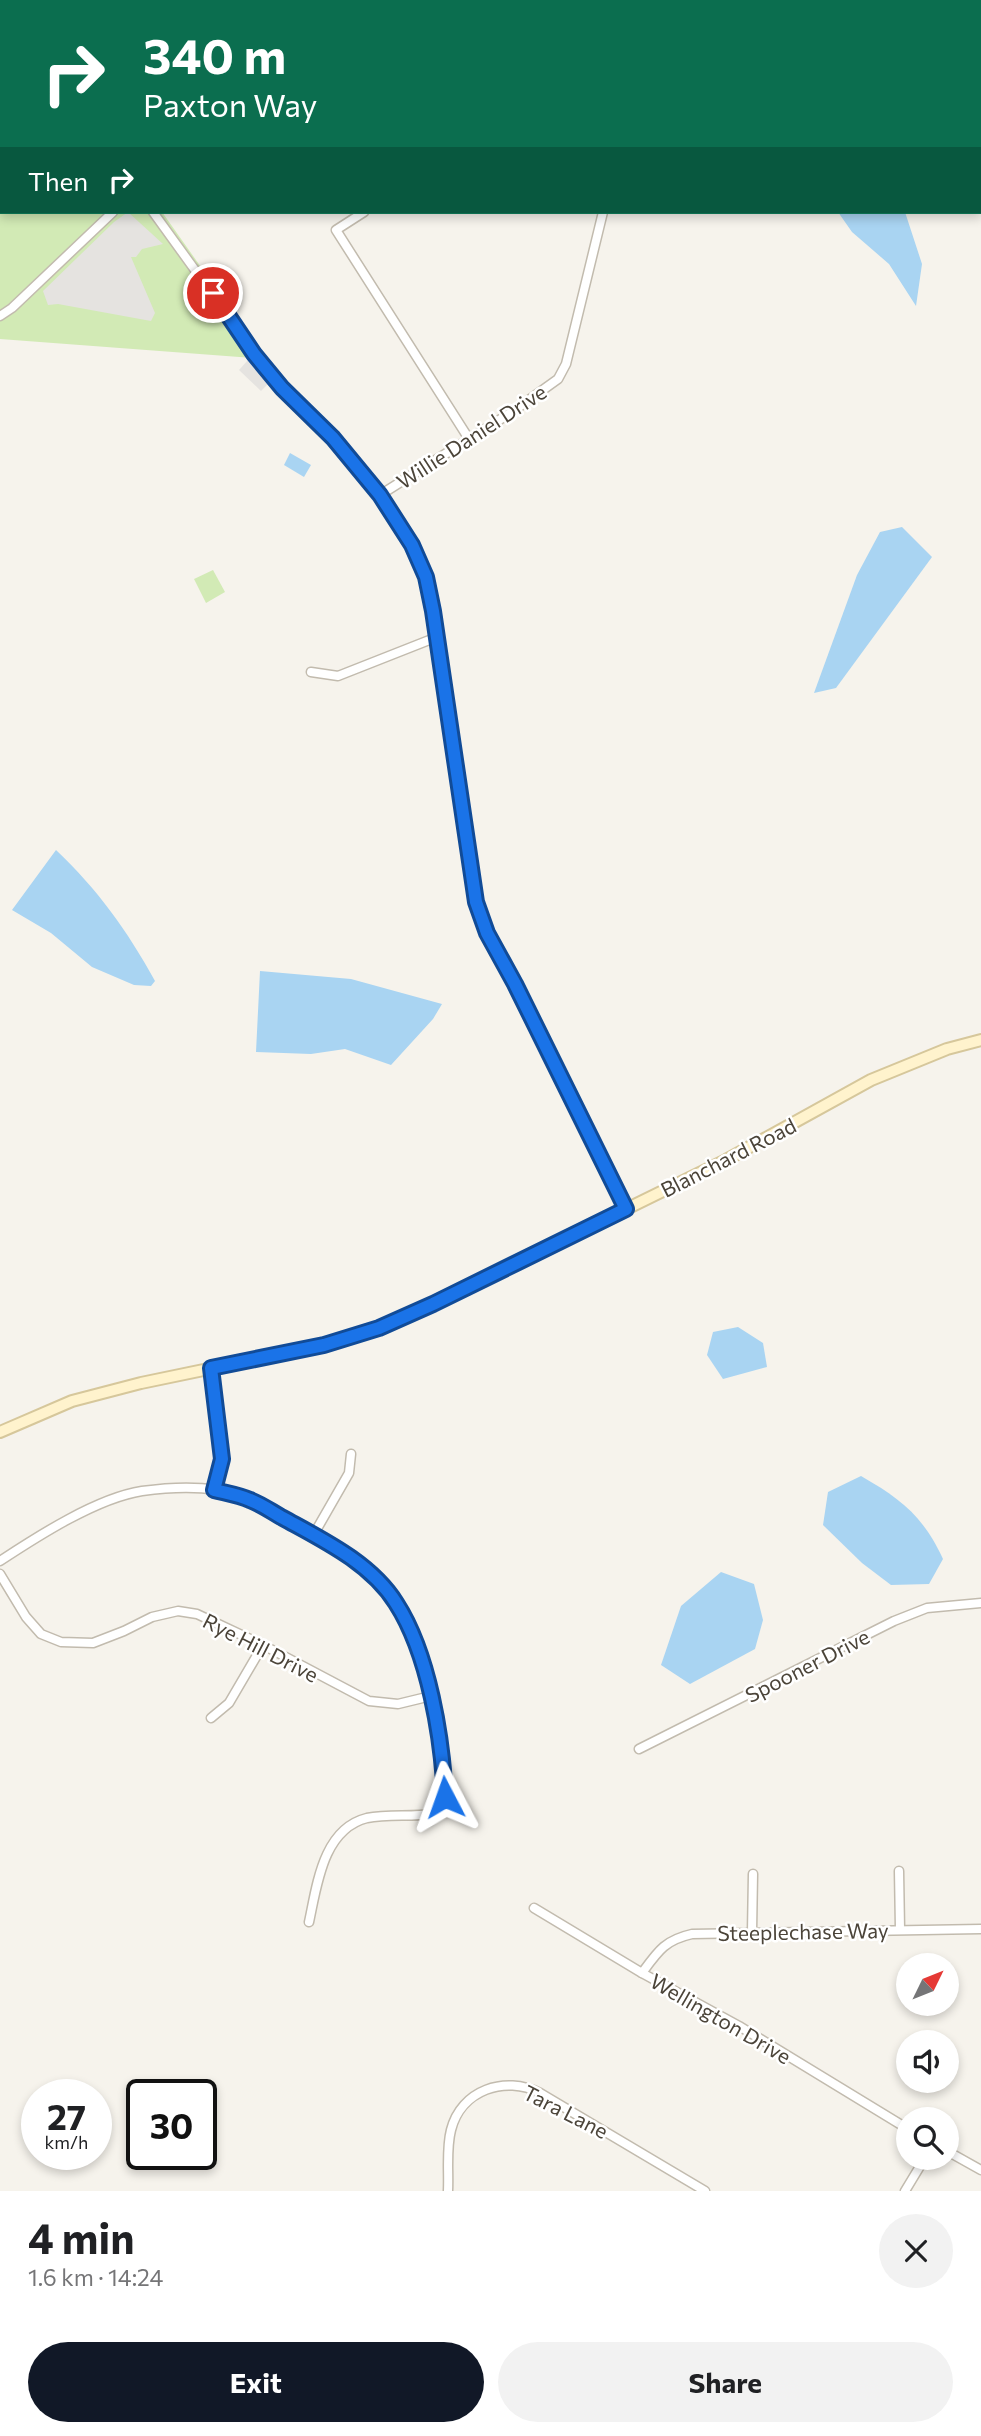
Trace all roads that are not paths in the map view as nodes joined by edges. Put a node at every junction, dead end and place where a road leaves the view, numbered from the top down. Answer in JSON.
{"nodes":[{"id":1,"x":112,"y":214,"type":"edge"},
{"id":2,"x":154,"y":214,"type":"edge"},
{"id":3,"x":361,"y":214,"type":"edge"},
{"id":4,"x":603,"y":214,"type":"edge"},
{"id":5,"x":0,"y":316,"type":"edge"},
{"id":6,"x":469,"y":439,"type":"junction"},
{"id":7,"x":380,"y":495,"type":"junction"},
{"id":8,"x":437,"y":637,"type":"junction"},
{"id":9,"x":311,"y":672,"type":"dead end"},
{"id":10,"x":981,"y":1040,"type":"edge"},
{"id":11,"x":626,"y":1209,"type":"junction"},
{"id":12,"x":211,"y":1368,"type":"junction"},
{"id":13,"x":0,"y":1432,"type":"edge"},
{"id":14,"x":351,"y":1454,"type":"dead end"},
{"id":15,"x":214,"y":1490,"type":"junction"},
{"id":16,"x":314,"y":1534,"type":"junction"},
{"id":17,"x":0,"y":1562,"type":"edge"},
{"id":18,"x":0,"y":1574,"type":"edge"},
{"id":19,"x":981,"y":1603,"type":"edge"},
{"id":20,"x":262,"y":1645,"type":"junction"},
{"id":21,"x":431,"y":1696,"type":"junction"},
{"id":22,"x":211,"y":1718,"type":"dead end"},
{"id":23,"x":639,"y":1749,"type":"dead end"},
{"id":24,"x":899,"y":1871,"type":"dead end"},
{"id":25,"x":752,"y":1874,"type":"dead end"},
{"id":26,"x":534,"y":1908,"type":"dead end"},
{"id":27,"x":309,"y":1922,"type":"dead end"},
{"id":28,"x":900,"y":1929,"type":"junction"},
{"id":29,"x":981,"y":1929,"type":"edge"},
{"id":30,"x":752,"y":1933,"type":"junction"},
{"id":31,"x":642,"y":1973,"type":"junction"},
{"id":32,"x":896,"y":2122,"type":"edge"},
{"id":33,"x":959,"y":2158,"type":"edge"},
{"id":34,"x":918,"y":2170,"type":"edge"},
{"id":35,"x":981,"y":2170,"type":"edge"},
{"id":36,"x":448,"y":2191,"type":"edge"},
{"id":37,"x":705,"y":2191,"type":"edge"},
{"id":38,"x":905,"y":2191,"type":"edge"}],
"edges":[{"from":1,"to":5,"type":"street"},
{"from":2,"to":7,"type":"street"},
{"from":3,"to":6,"type":"street"},
{"from":4,"to":6,"type":"street","name":"Willie Daniel Drive"},
{"from":6,"to":7,"type":"street","name":"Willie Daniel Drive"},
{"from":7,"to":8,"type":"street"},
{"from":8,"to":9,"type":"street"},
{"from":8,"to":11,"type":"street"},
{"from":10,"to":11,"type":"street","name":"Blanchard Road"},
{"from":11,"to":12,"type":"street","name":"Blanchard Road"},
{"from":12,"to":13,"type":"street","name":"Blanchard Road"},
{"from":12,"to":15,"type":"street"},
{"from":14,"to":16,"type":"street"},
{"from":15,"to":16,"type":"street"},
{"from":15,"to":17,"type":"street"},
{"from":16,"to":21,"type":"street"},
{"from":18,"to":20,"type":"street","name":"Rye Hill Drive"},
{"from":19,"to":23,"type":"street","name":"Spooner Drive"},
{"from":20,"to":21,"type":"street","name":"Rye Hill Drive"},
{"from":20,"to":22,"type":"street"},
{"from":21,"to":27,"type":"street"},
{"from":24,"to":28,"type":"street"},
{"from":25,"to":30,"type":"street"},
{"from":26,"to":31,"type":"street","name":"Wellington Drive"},
{"from":28,"to":29,"type":"street","name":"Steeplechase Way"},
{"from":28,"to":30,"type":"street","name":"Steeplechase Way"},
{"from":30,"to":31,"type":"street","name":"Steeplechase Way"},
{"from":31,"to":32,"type":"street","name":"Wellington Drive"},
{"from":33,"to":35,"type":"street"},
{"from":34,"to":38,"type":"street"},
{"from":36,"to":37,"type":"street","name":"Tara Lane"}]}
